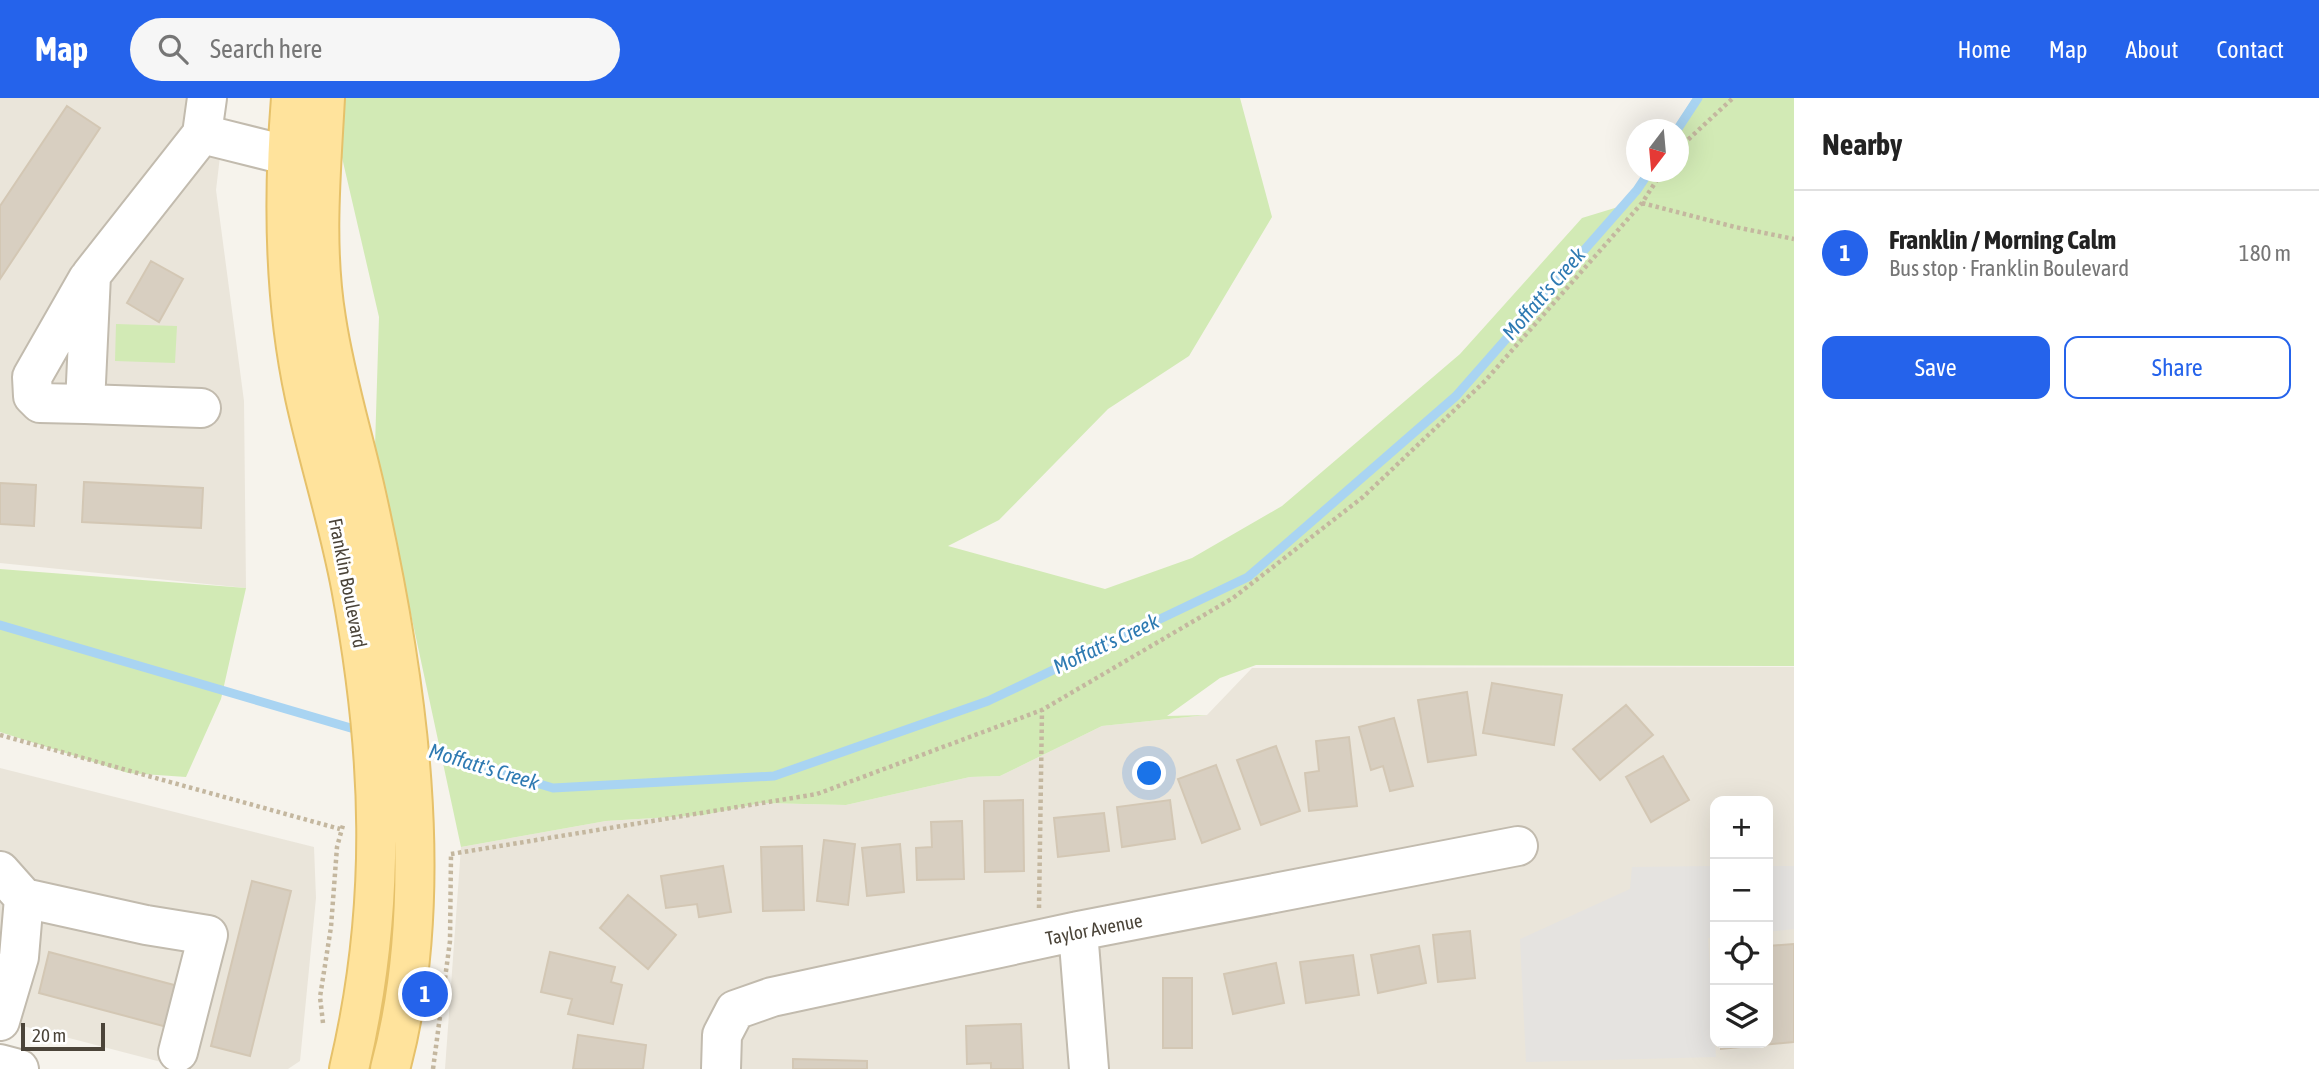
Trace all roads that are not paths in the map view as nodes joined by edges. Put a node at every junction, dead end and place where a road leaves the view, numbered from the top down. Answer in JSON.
{"nodes":[{"id":1,"x":291,"y":98,"type":"edge"},
{"id":2,"x":325,"y":98,"type":"edge"},
{"id":3,"x":204,"y":116,"type":"edge"},
{"id":4,"x":286,"y":155,"type":"junction"},
{"id":5,"x":91,"y":275,"type":"junction"},
{"id":6,"x":85,"y":404,"type":"junction"},
{"id":7,"x":201,"y":408,"type":"dead end"},
{"id":8,"x":385,"y":700,"type":"junction"},
{"id":9,"x":394,"y":779,"type":"junction"},
{"id":10,"x":1518,"y":846,"type":"dead end"},
{"id":11,"x":12,"y":884,"type":"edge"},
{"id":12,"x":1078,"y":932,"type":"junction"},
{"id":13,"x":0,"y":1021,"type":"edge"},
{"id":14,"x":178,"y":1052,"type":"dead end"},
{"id":15,"x":0,"y":1064,"type":"edge"},
{"id":16,"x":19,"y":1069,"type":"edge"},
{"id":17,"x":349,"y":1069,"type":"edge"},
{"id":18,"x":390,"y":1069,"type":"edge"},
{"id":19,"x":722,"y":1069,"type":"edge"},
{"id":20,"x":1089,"y":1069,"type":"edge"}],
"edges":[{"from":1,"to":4,"type":"main road","name":"Franklin Boulevard"},
{"from":2,"to":8,"type":"main road","name":"Franklin Boulevard"},
{"from":3,"to":4,"type":"street"},
{"from":3,"to":5,"type":"street"},
{"from":4,"to":8,"type":"main road","name":"Franklin Boulevard"},
{"from":5,"to":6,"type":"street"},
{"from":5,"to":6,"type":"street"},
{"from":6,"to":7,"type":"street"},
{"from":8,"to":9,"type":"main road","name":"Franklin Boulevard"},
{"from":9,"to":17,"type":"main road","name":"Franklin Boulevard"},
{"from":9,"to":18,"type":"main road","name":"Franklin Boulevard"},
{"from":10,"to":12,"type":"street","name":"Taylor Avenue"},
{"from":11,"to":13,"type":"street"},
{"from":11,"to":14,"type":"street"},
{"from":12,"to":19,"type":"street","name":"Taylor Avenue"},
{"from":12,"to":20,"type":"street"},
{"from":15,"to":16,"type":"street"}]}
